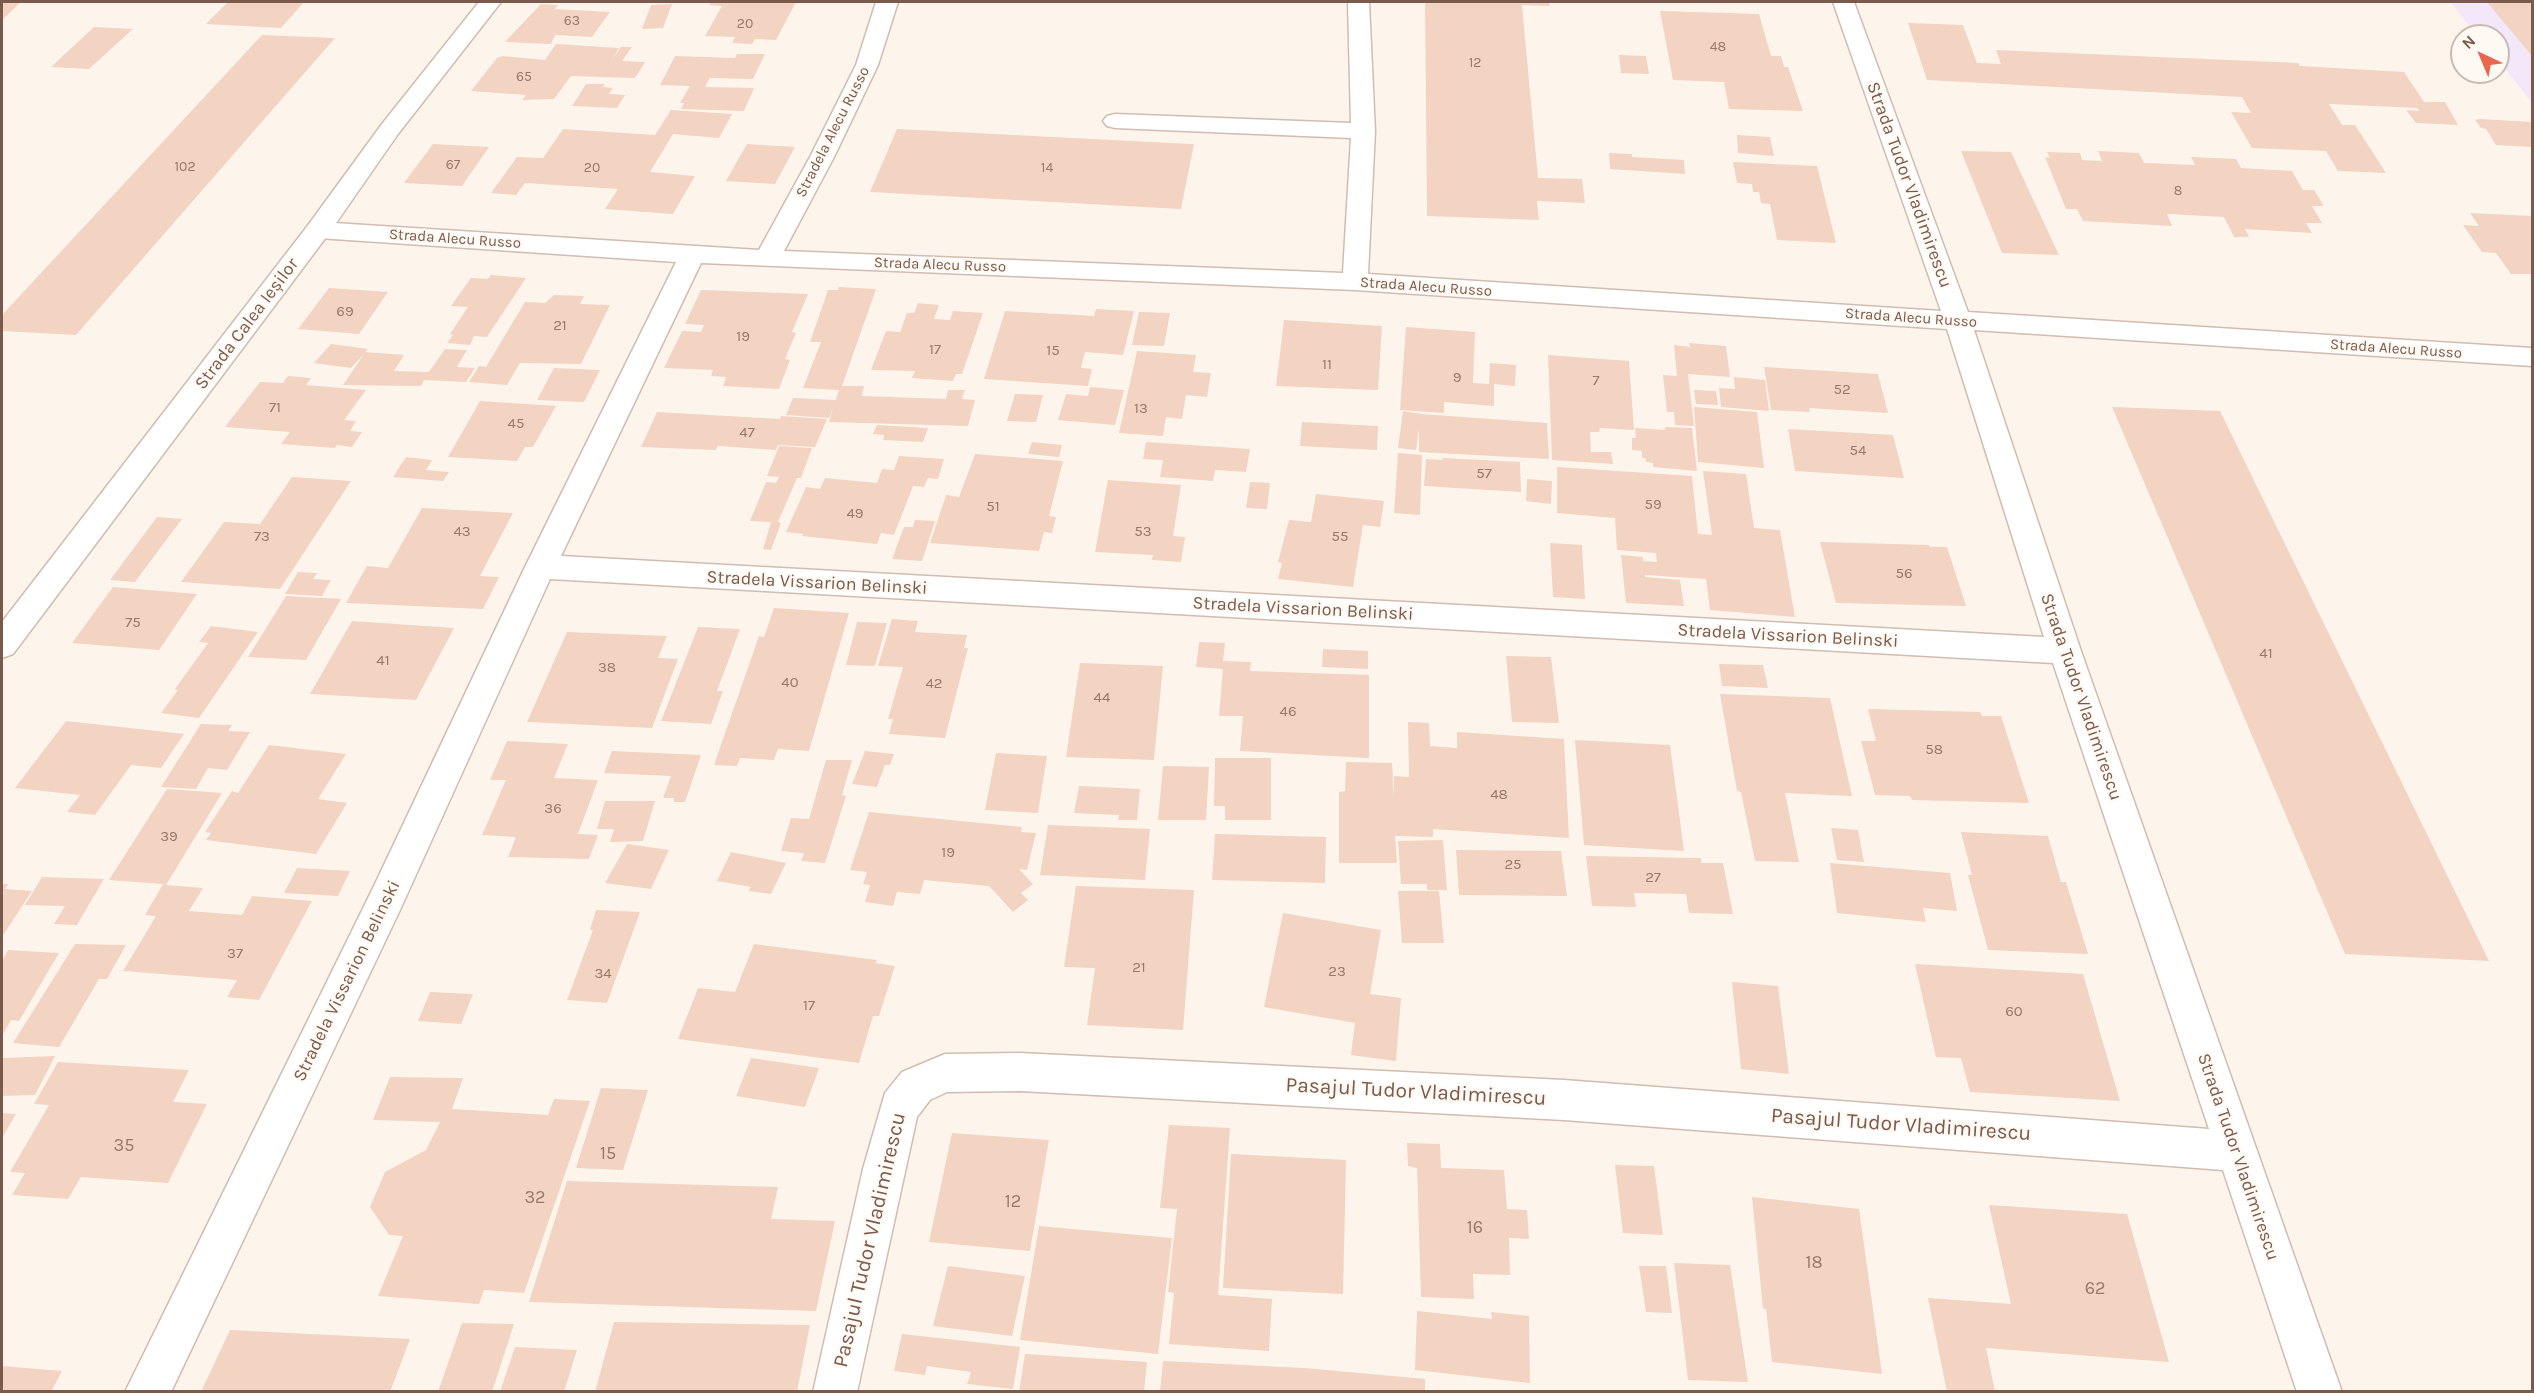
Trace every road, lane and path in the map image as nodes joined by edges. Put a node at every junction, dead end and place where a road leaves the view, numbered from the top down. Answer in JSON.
{"nodes":[{"id":1,"x":490,"y":2,"type":"edge"},
{"id":2,"x":887,"y":2,"type":"edge"},
{"id":3,"x":1359,"y":2,"type":"edge"},
{"id":4,"x":1844,"y":2,"type":"edge"},
{"id":5,"x":1115,"y":121,"type":"dead end"},
{"id":6,"x":1363,"y":131,"type":"junction"},
{"id":7,"x":318,"y":230,"type":"junction"},
{"id":8,"x":692,"y":255,"type":"junction"},
{"id":9,"x":767,"y":258,"type":"junction"},
{"id":10,"x":1355,"y":282,"type":"junction"},
{"id":11,"x":1958,"y":321,"type":"junction"},
{"id":12,"x":2532,"y":357,"type":"edge"},
{"id":13,"x":540,"y":567,"type":"junction"},
{"id":14,"x":2,"y":645,"type":"edge"},
{"id":15,"x":2065,"y":651,"type":"junction"},
{"id":16,"x":2236,"y":1151,"type":"junction"},
{"id":17,"x":147,"y":1392,"type":"edge"},
{"id":18,"x":835,"y":1392,"type":"edge"},
{"id":19,"x":2320,"y":1392,"type":"edge"}],
"edges":[{"from":1,"to":7,"type":"street","name":"Strada Calea Ieșilor"},
{"from":2,"to":9,"type":"street","name":"Stradela Alecu Russo"},
{"from":3,"to":6,"type":"street"},
{"from":4,"to":11,"type":"street","name":"Strada Tudor Vladimirescu"},
{"from":5,"to":6,"type":"street"},
{"from":6,"to":10,"type":"street"},
{"from":7,"to":8,"type":"street","name":"Strada Alecu Russo"},
{"from":7,"to":14,"type":"street","name":"Strada Calea Ieșilor"},
{"from":8,"to":9,"type":"street","name":"Strada Alecu Russo"},
{"from":8,"to":13,"type":"street","name":"Stradela Vissarion Belinski"},
{"from":9,"to":10,"type":"street","name":"Strada Alecu Russo"},
{"from":10,"to":11,"type":"street","name":"Strada Alecu Russo"},
{"from":11,"to":12,"type":"street","name":"Strada Alecu Russo"},
{"from":11,"to":15,"type":"street","name":"Strada Tudor Vladimirescu"},
{"from":13,"to":15,"type":"street","name":"Stradela Vissarion Belinski"},
{"from":13,"to":17,"type":"street","name":"Stradela Vissarion Belinski"},
{"from":15,"to":16,"type":"street","name":"Strada Tudor Vladimirescu"},
{"from":16,"to":18,"type":"street","name":"Pasajul Tudor Vladimirescu"},
{"from":16,"to":19,"type":"street","name":"Strada Tudor Vladimirescu"}]}
